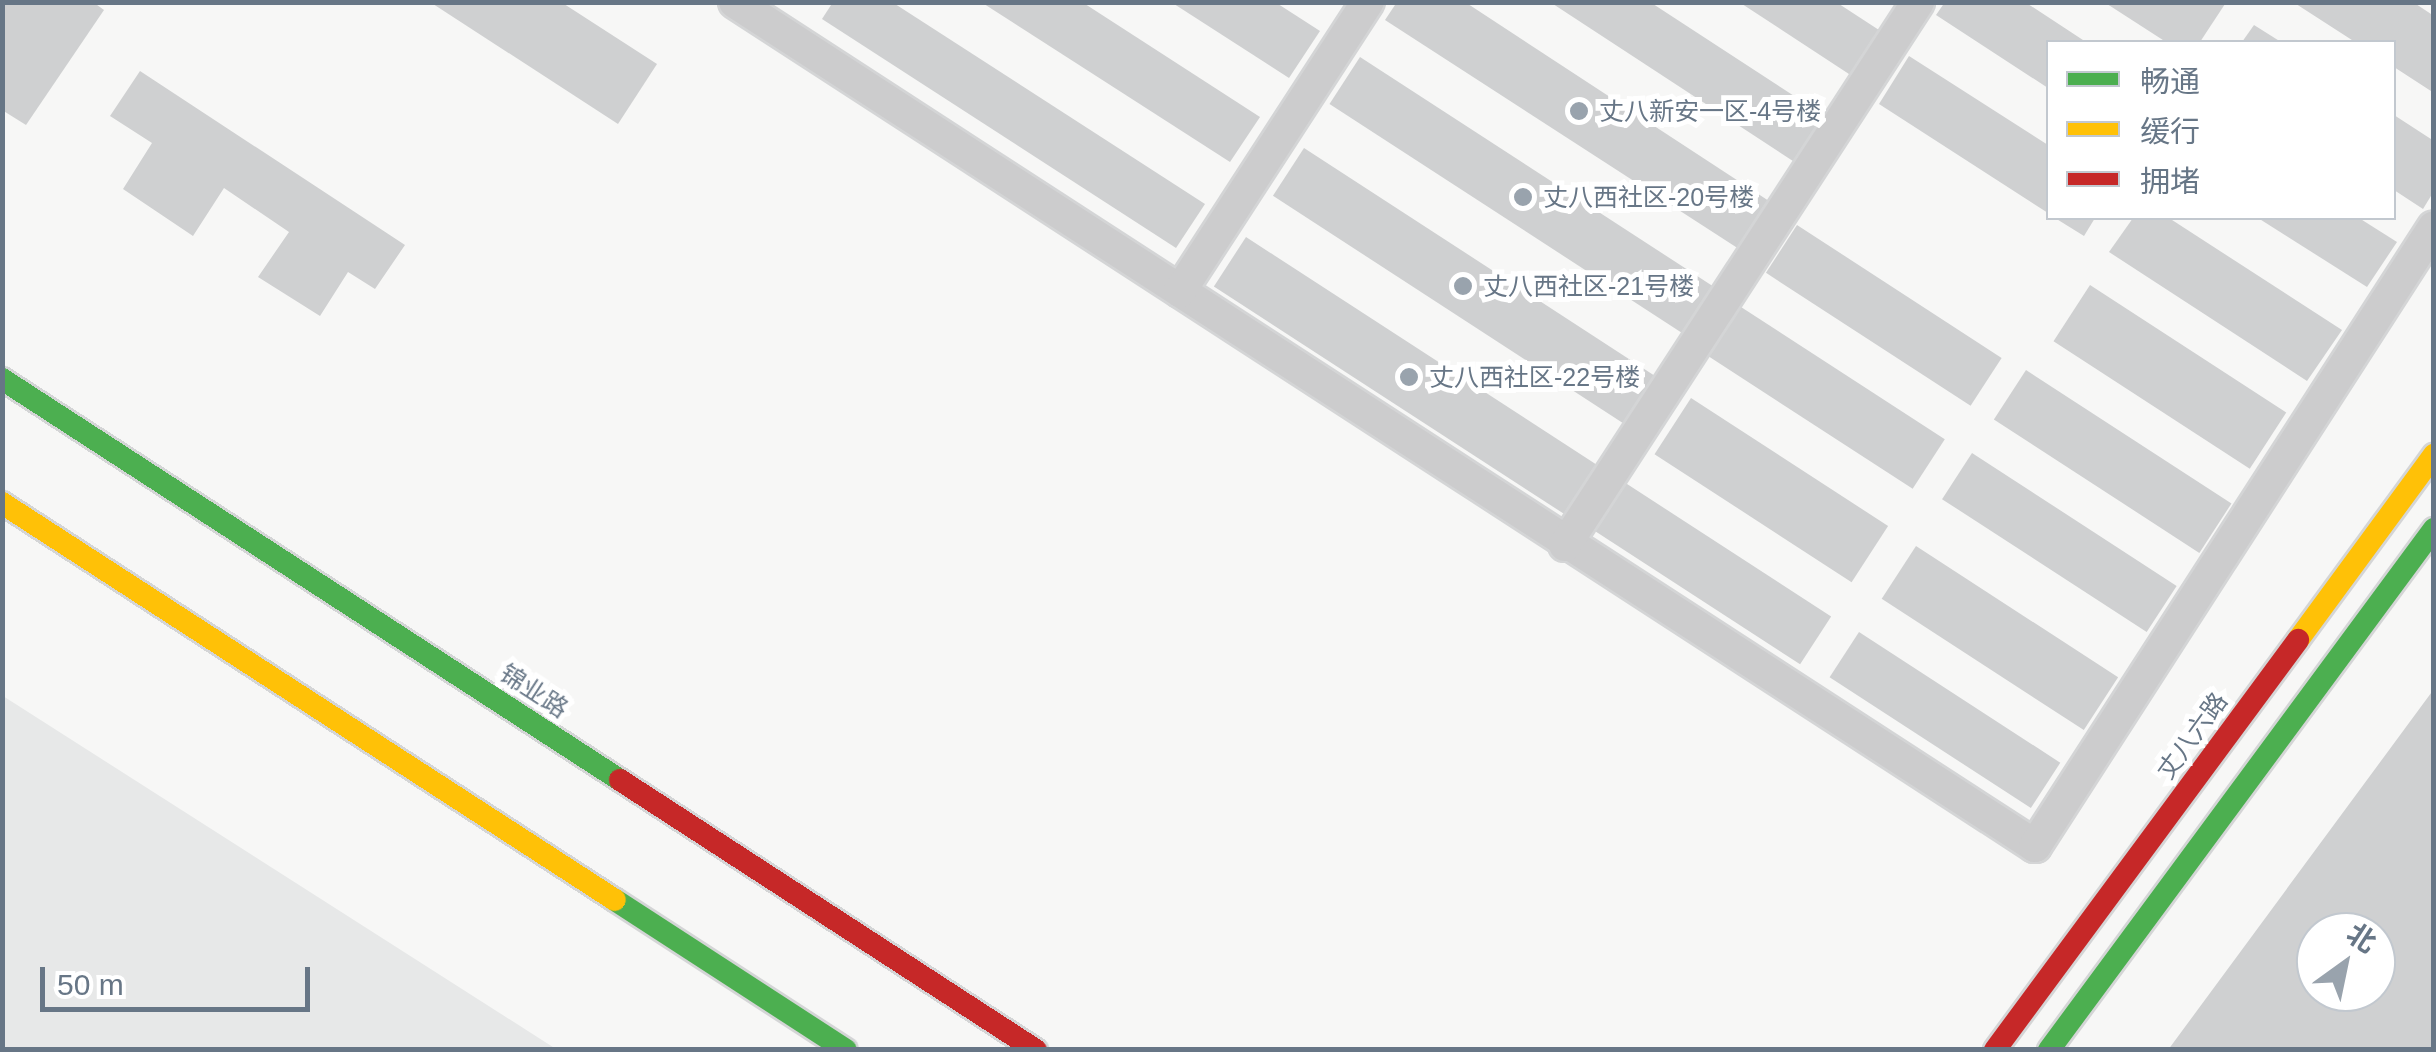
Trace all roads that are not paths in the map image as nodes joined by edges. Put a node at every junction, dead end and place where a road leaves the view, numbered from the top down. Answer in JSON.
{"nodes":[{"id":1,"x":734,"y":2,"type":"edge"},
{"id":2,"x":1368,"y":2,"type":"edge"},
{"id":3,"x":1918,"y":2,"type":"edge"},
{"id":4,"x":779,"y":14,"type":"edge"},
{"id":5,"x":2434,"y":227,"type":"edge"},
{"id":6,"x":1180,"y":291,"type":"junction"},
{"id":7,"x":2,"y":379,"type":"edge"},
{"id":8,"x":2434,"y":455,"type":"edge"},
{"id":9,"x":2,"y":503,"type":"edge"},
{"id":10,"x":2434,"y":528,"type":"edge"},
{"id":11,"x":1565,"y":545,"type":"junction"},
{"id":12,"x":846,"y":1050,"type":"edge"},
{"id":13,"x":1036,"y":1050,"type":"edge"},
{"id":14,"x":1995,"y":1050,"type":"edge"},
{"id":15,"x":2050,"y":1050,"type":"edge"}],
"edges":[{"from":1,"to":4,"type":"street"},
{"from":2,"to":6,"type":"street"},
{"from":3,"to":11,"type":"street"},
{"from":4,"to":6,"type":"street"},
{"from":5,"to":11,"type":"street"},
{"from":6,"to":11,"type":"street"},
{"from":7,"to":13,"type":"main road","name":"锦业路"},
{"from":8,"to":14,"type":"main road","name":"丈八六路"},
{"from":9,"to":12,"type":"main road"},
{"from":10,"to":15,"type":"main road"}]}
